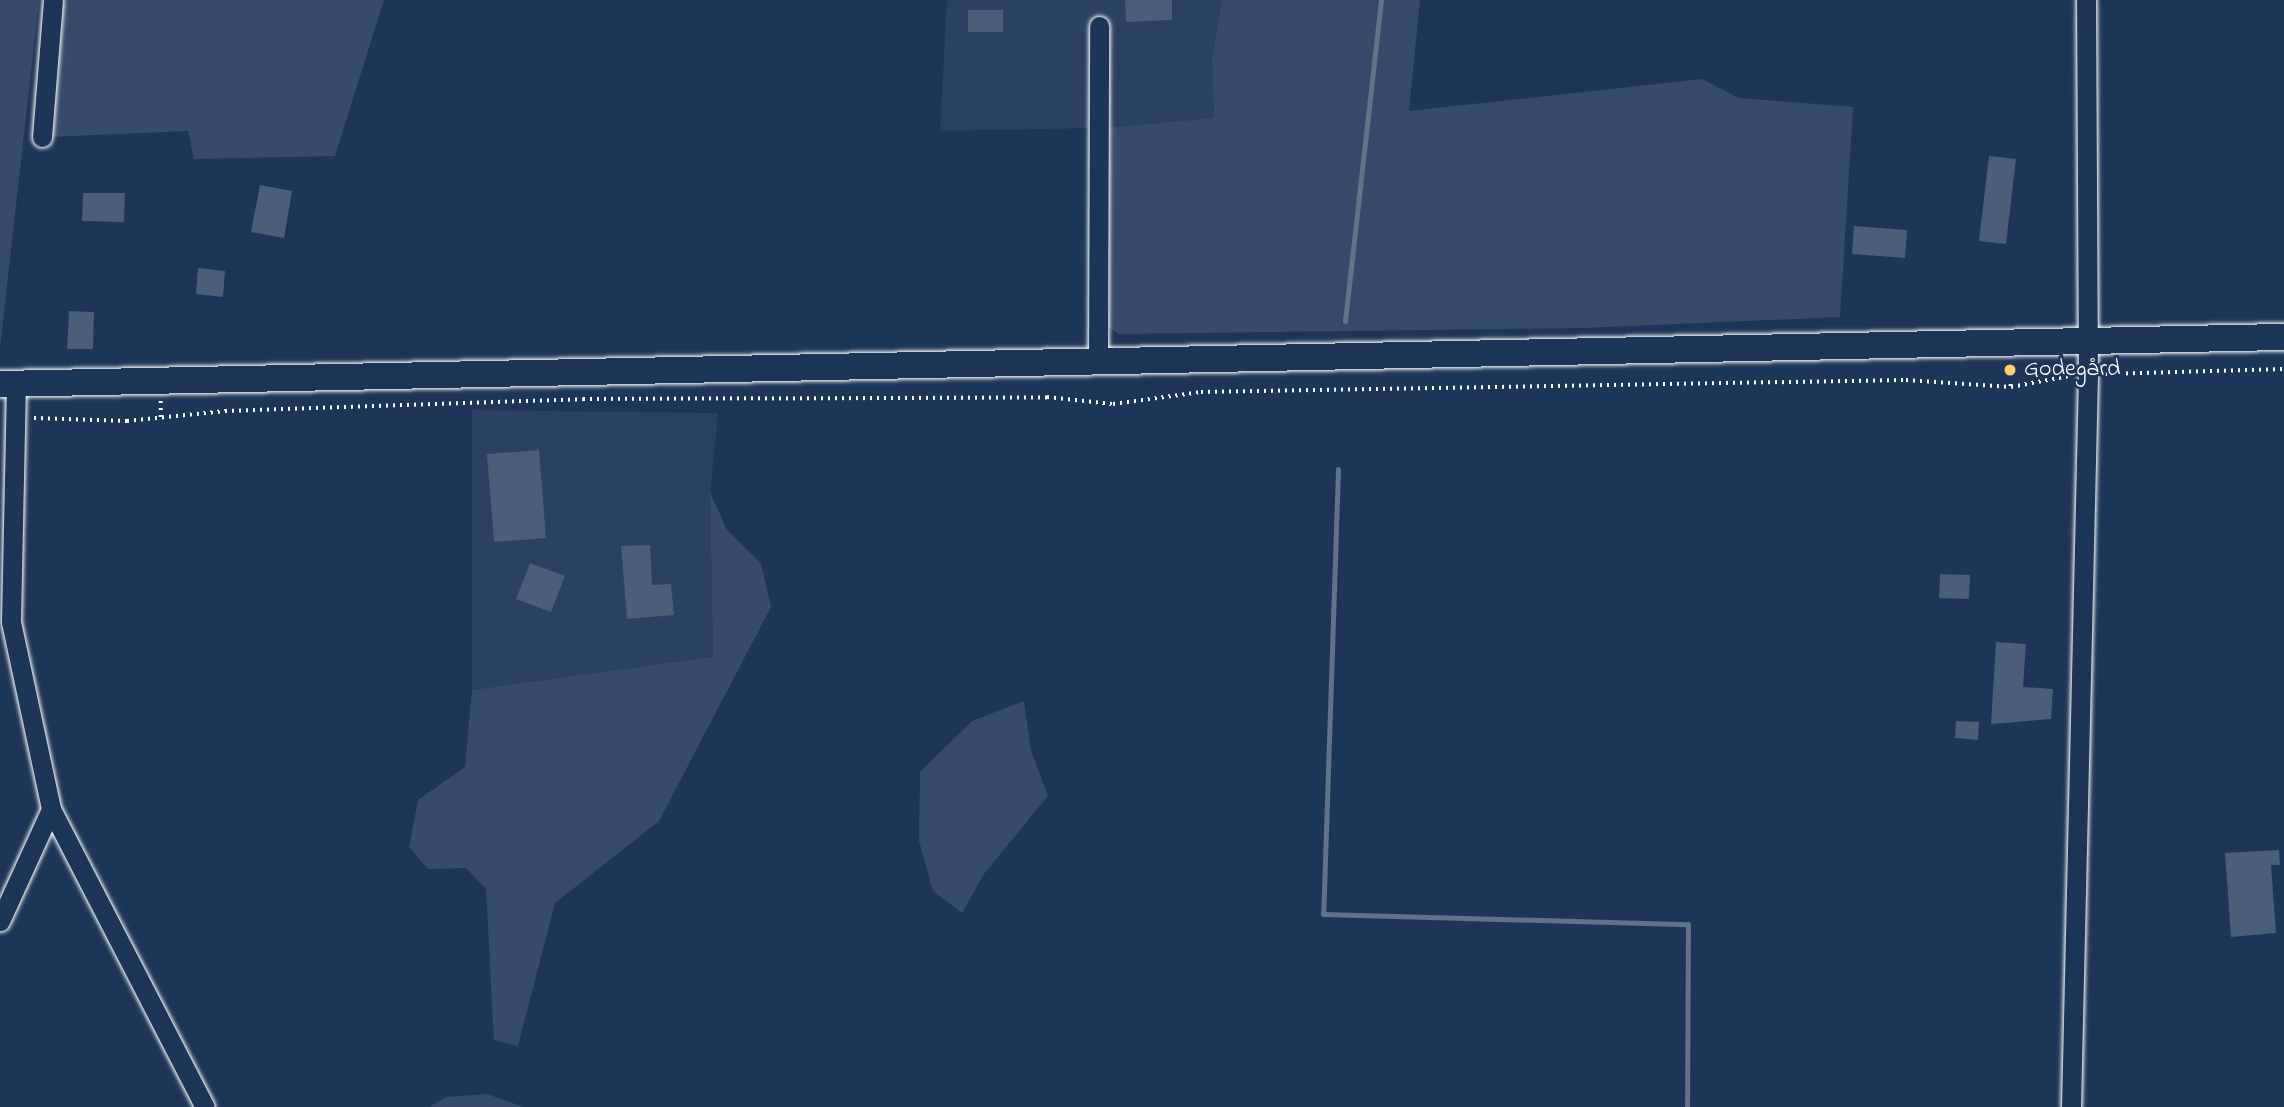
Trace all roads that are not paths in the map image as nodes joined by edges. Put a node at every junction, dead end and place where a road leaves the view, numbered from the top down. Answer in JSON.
{"nodes":[{"id":1,"x":53,"y":0,"type":"edge"},
{"id":2,"x":2086,"y":0,"type":"edge"},
{"id":3,"x":1099,"y":26,"type":"dead end"},
{"id":4,"x":42,"y":137,"type":"dead end"},
{"id":5,"x":2284,"y":337,"type":"edge"},
{"id":6,"x":2087,"y":343,"type":"junction"},
{"id":7,"x":1098,"y":362,"type":"junction"},
{"id":8,"x":8,"y":384,"type":"edge"},
{"id":9,"x":51,"y":809,"type":"junction"},
{"id":10,"x":0,"y":922,"type":"edge"},
{"id":11,"x":205,"y":1107,"type":"edge"},
{"id":12,"x":2071,"y":1107,"type":"edge"}],
"edges":[{"from":1,"to":4,"type":"street"},
{"from":2,"to":6,"type":"street"},
{"from":3,"to":7,"type":"street"},
{"from":5,"to":6,"type":"main road"},
{"from":6,"to":7,"type":"main road"},
{"from":6,"to":12,"type":"street"},
{"from":7,"to":8,"type":"main road"},
{"from":8,"to":9,"type":"street"},
{"from":9,"to":10,"type":"street"},
{"from":9,"to":11,"type":"street"}]}
